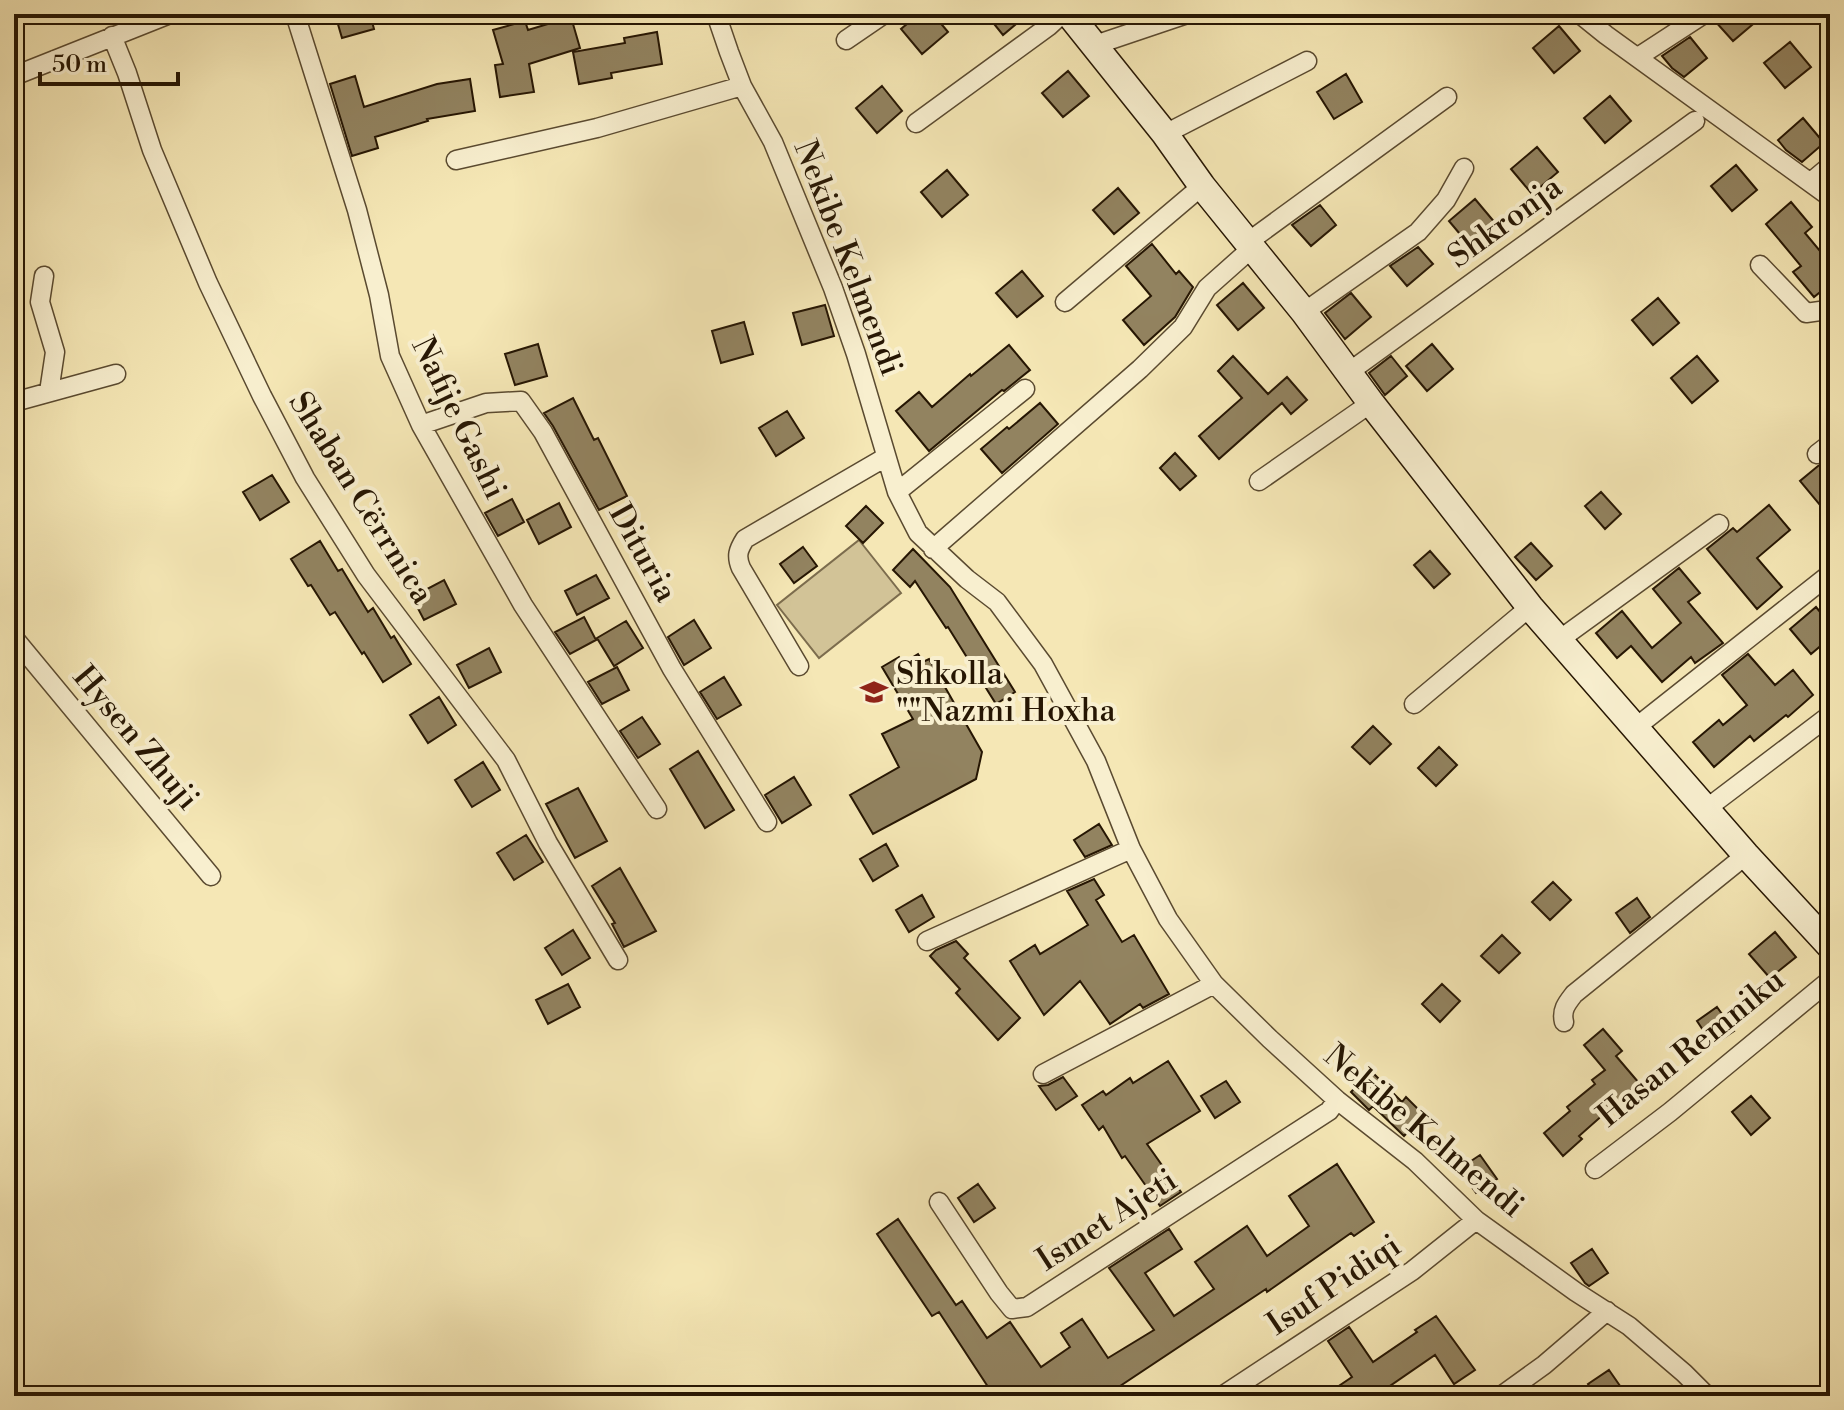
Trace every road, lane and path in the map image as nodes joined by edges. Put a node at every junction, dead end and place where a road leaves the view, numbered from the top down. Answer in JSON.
{"nodes":[{"id":1,"x":170,"y":14,"type":"edge"},
{"id":2,"x":295,"y":14,"type":"edge"},
{"id":3,"x":716,"y":14,"type":"edge"},
{"id":4,"x":884,"y":14,"type":"edge"},
{"id":5,"x":1062,"y":14,"type":"edge"},
{"id":6,"x":1069,"y":14,"type":"edge"},
{"id":7,"x":1187,"y":14,"type":"edge"},
{"id":8,"x":1580,"y":14,"type":"edge"},
{"id":9,"x":1704,"y":14,"type":"edge"},
{"id":10,"x":112,"y":36,"type":"junction"},
{"id":11,"x":846,"y":40,"type":"dead end"},
{"id":12,"x":1095,"y":45,"type":"junction"},
{"id":13,"x":1638,"y":57,"type":"junction"},
{"id":14,"x":1307,"y":61,"type":"dead end"},
{"id":15,"x":14,"y":76,"type":"edge"},
{"id":16,"x":742,"y":86,"type":"junction"},
{"id":17,"x":1447,"y":97,"type":"dead end"},
{"id":18,"x":1695,"y":121,"type":"dead end"},
{"id":19,"x":916,"y":123,"type":"dead end"},
{"id":20,"x":1165,"y":134,"type":"junction"},
{"id":21,"x":456,"y":160,"type":"dead end"},
{"id":22,"x":1830,"y":166,"type":"edge"},
{"id":23,"x":1464,"y":168,"type":"dead end"},
{"id":24,"x":1811,"y":182,"type":"junction"},
{"id":25,"x":1202,"y":186,"type":"junction"},
{"id":26,"x":1830,"y":197,"type":"edge"},
{"id":27,"x":1250,"y":245,"type":"junction"},
{"id":28,"x":1760,"y":265,"type":"dead end"},
{"id":29,"x":44,"y":276,"type":"dead end"},
{"id":30,"x":1065,"y":302,"type":"dead end"},
{"id":31,"x":1830,"y":307,"type":"edge"},
{"id":32,"x":1304,"y":312,"type":"junction"},
{"id":33,"x":1349,"y":372,"type":"junction"},
{"id":34,"x":116,"y":374,"type":"dead end"},
{"id":35,"x":1025,"y":389,"type":"dead end"},
{"id":36,"x":49,"y":392,"type":"junction"},
{"id":37,"x":14,"y":402,"type":"edge"},
{"id":38,"x":1371,"y":403,"type":"junction"},
{"id":39,"x":421,"y":425,"type":"junction"},
{"id":40,"x":886,"y":457,"type":"junction"},
{"id":41,"x":1259,"y":481,"type":"dead end"},
{"id":42,"x":897,"y":492,"type":"junction"},
{"id":43,"x":1719,"y":524,"type":"dead end"},
{"id":44,"x":933,"y":549,"type":"junction"},
{"id":45,"x":1830,"y":574,"type":"edge"},
{"id":46,"x":1530,"y":607,"type":"junction"},
{"id":47,"x":14,"y":638,"type":"edge"},
{"id":48,"x":1559,"y":640,"type":"junction"},
{"id":49,"x":799,"y":666,"type":"dead end"},
{"id":50,"x":1414,"y":704,"type":"dead end"},
{"id":51,"x":1830,"y":715,"type":"edge"},
{"id":52,"x":1635,"y":728,"type":"junction"},
{"id":53,"x":657,"y":809,"type":"dead end"},
{"id":54,"x":1706,"y":809,"type":"junction"},
{"id":55,"x":767,"y":822,"type":"dead end"},
{"id":56,"x":1131,"y":849,"type":"junction"},
{"id":57,"x":1746,"y":855,"type":"junction"},
{"id":58,"x":211,"y":876,"type":"dead end"},
{"id":59,"x":927,"y":941,"type":"dead end"},
{"id":60,"x":1830,"y":946,"type":"edge"},
{"id":61,"x":618,"y":960,"type":"dead end"},
{"id":62,"x":1830,"y":980,"type":"edge"},
{"id":63,"x":1214,"y":984,"type":"junction"},
{"id":64,"x":1564,"y":1022,"type":"dead end"},
{"id":65,"x":1043,"y":1074,"type":"dead end"},
{"id":66,"x":1337,"y":1100,"type":"junction"},
{"id":67,"x":1595,"y":1169,"type":"dead end"},
{"id":68,"x":939,"y":1202,"type":"dead end"},
{"id":69,"x":1476,"y":1220,"type":"junction"},
{"id":70,"x":1607,"y":1311,"type":"junction"},
{"id":71,"x":1222,"y":1396,"type":"edge"},
{"id":72,"x":1501,"y":1396,"type":"edge"},
{"id":73,"x":1707,"y":1396,"type":"edge"}],
"edges":[{"from":1,"to":10,"type":"street"},
{"from":2,"to":39,"type":"street","name":"Nafije Gashi"},
{"from":3,"to":16,"type":"street","name":"Nekibe Kelmendi"},
{"from":4,"to":11,"type":"street"},
{"from":5,"to":19,"type":"street"},
{"from":6,"to":12,"type":"street"},
{"from":7,"to":12,"type":"street"},
{"from":8,"to":13,"type":"street"},
{"from":9,"to":13,"type":"street"},
{"from":10,"to":15,"type":"street"},
{"from":10,"to":61,"type":"street","name":"Shaban Cërrnica"},
{"from":12,"to":20,"type":"street"},
{"from":13,"to":24,"type":"street"},
{"from":14,"to":20,"type":"street"},
{"from":16,"to":21,"type":"street"},
{"from":16,"to":40,"type":"street","name":"Nekibe Kelmendi"},
{"from":17,"to":27,"type":"street"},
{"from":18,"to":33,"type":"street","name":"Shkronja"},
{"from":20,"to":25,"type":"street"},
{"from":22,"to":24,"type":"street"},
{"from":23,"to":32,"type":"street"},
{"from":24,"to":26,"type":"street"},
{"from":25,"to":27,"type":"street"},
{"from":25,"to":30,"type":"street"},
{"from":27,"to":32,"type":"street"},
{"from":27,"to":44,"type":"street"},
{"from":28,"to":31,"type":"street"},
{"from":29,"to":36,"type":"street"},
{"from":32,"to":33,"type":"street"},
{"from":33,"to":38,"type":"street"},
{"from":34,"to":36,"type":"street"},
{"from":35,"to":42,"type":"street"},
{"from":36,"to":37,"type":"street"},
{"from":38,"to":41,"type":"street"},
{"from":38,"to":46,"type":"street"},
{"from":39,"to":53,"type":"street","name":"Nafije Gashi"},
{"from":39,"to":55,"type":"street","name":"Dituria"},
{"from":40,"to":42,"type":"street","name":"Nekibe Kelmendi"},
{"from":40,"to":49,"type":"street"},
{"from":42,"to":44,"type":"street","name":"Nekibe Kelmendi"},
{"from":43,"to":48,"type":"street"},
{"from":44,"to":56,"type":"street","name":"Nekibe Kelmendi"},
{"from":45,"to":52,"type":"street"},
{"from":46,"to":48,"type":"street"},
{"from":46,"to":50,"type":"street"},
{"from":47,"to":58,"type":"street","name":"Hysen Zhuji"},
{"from":48,"to":52,"type":"street"},
{"from":51,"to":54,"type":"street"},
{"from":52,"to":54,"type":"street"},
{"from":54,"to":57,"type":"street"},
{"from":56,"to":59,"type":"street"},
{"from":56,"to":63,"type":"street","name":"Nekibe Kelmendi"},
{"from":57,"to":60,"type":"street"},
{"from":57,"to":64,"type":"street"},
{"from":62,"to":67,"type":"street","name":"Hasan Remniku"},
{"from":63,"to":65,"type":"street"},
{"from":63,"to":66,"type":"street","name":"Nekibe Kelmendi"},
{"from":66,"to":68,"type":"street","name":"Ismet Ajeti"},
{"from":66,"to":69,"type":"street","name":"Nekibe Kelmendi"},
{"from":69,"to":70,"type":"street","name":"Nekibe Kelmendi"},
{"from":69,"to":71,"type":"street","name":"Isuf Pidiqi"},
{"from":70,"to":72,"type":"street"},
{"from":70,"to":73,"type":"street","name":"Nekibe Kelmendi"}]}
